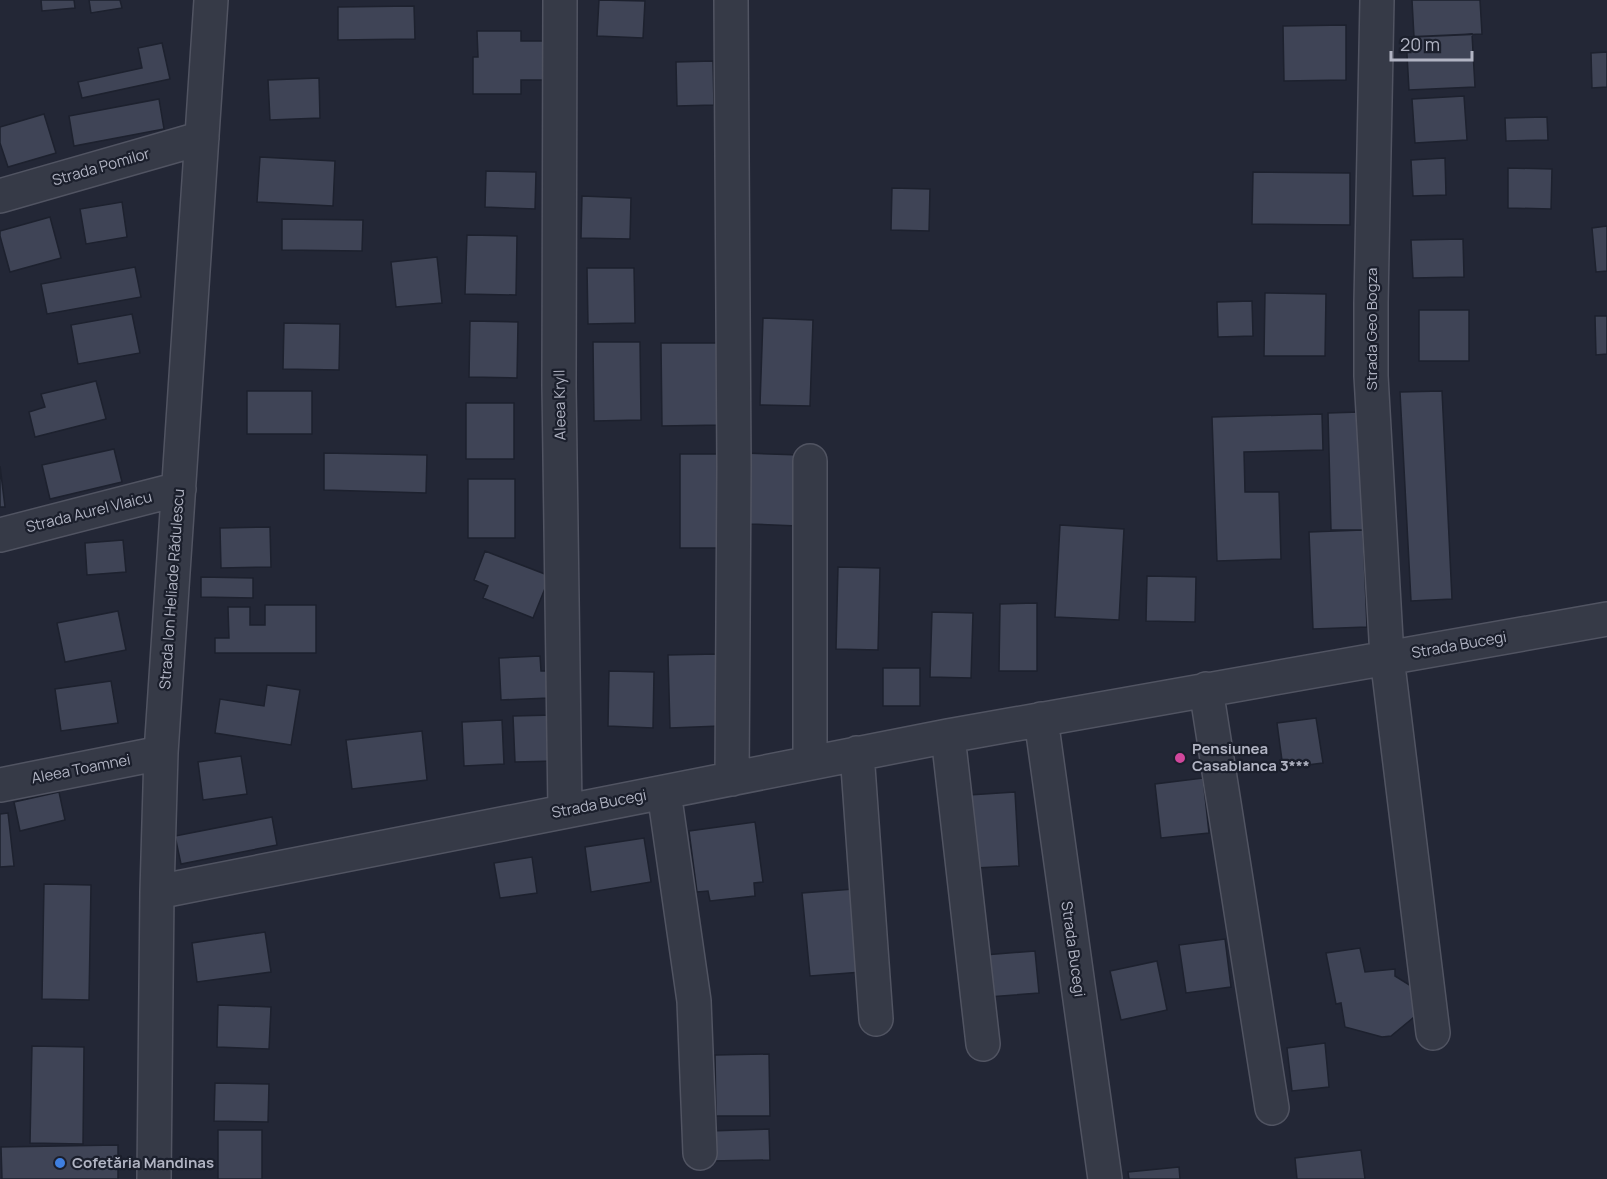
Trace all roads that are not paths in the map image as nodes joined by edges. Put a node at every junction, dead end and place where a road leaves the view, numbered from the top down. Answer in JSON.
{"nodes":[{"id":1,"x":211,"y":0,"type":"edge"},
{"id":2,"x":560,"y":0,"type":"edge"},
{"id":3,"x":731,"y":0,"type":"edge"},
{"id":4,"x":1377,"y":0,"type":"edge"},
{"id":5,"x":202,"y":138,"type":"junction"},
{"id":6,"x":0,"y":195,"type":"edge"},
{"id":7,"x":810,"y":461,"type":"dead end"},
{"id":8,"x":179,"y":489,"type":"junction"},
{"id":9,"x":0,"y":535,"type":"edge"},
{"id":10,"x":1607,"y":620,"type":"edge"},
{"id":11,"x":1387,"y":657,"type":"junction"},
{"id":12,"x":1206,"y":689,"type":"junction"},
{"id":13,"x":1041,"y":719,"type":"junction"},
{"id":14,"x":948,"y":736,"type":"junction"},
{"id":15,"x":162,"y":753,"type":"junction"},
{"id":16,"x":857,"y":753,"type":"junction"},
{"id":17,"x":810,"y":763,"type":"junction"},
{"id":18,"x":732,"y":779,"type":"junction"},
{"id":19,"x":0,"y":785,"type":"edge"},
{"id":20,"x":664,"y":792,"type":"junction"},
{"id":21,"x":565,"y":811,"type":"junction"},
{"id":22,"x":157,"y":892,"type":"junction"},
{"id":23,"x":876,"y":1019,"type":"dead end"},
{"id":24,"x":1433,"y":1033,"type":"dead end"},
{"id":25,"x":983,"y":1044,"type":"dead end"},
{"id":26,"x":1272,"y":1108,"type":"dead end"},
{"id":27,"x":700,"y":1153,"type":"dead end"},
{"id":28,"x":154,"y":1179,"type":"edge"},
{"id":29,"x":1105,"y":1179,"type":"edge"}],
"edges":[{"from":1,"to":5,"type":"street","name":"Strada Ion Heliade Rădulescu"},
{"from":2,"to":21,"type":"street","name":"Aleea Kryll"},
{"from":3,"to":18,"type":"street"},
{"from":4,"to":11,"type":"street","name":"Strada Geo Bogza"},
{"from":5,"to":6,"type":"street","name":"Strada Pomilor"},
{"from":5,"to":8,"type":"street","name":"Strada Ion Heliade Rădulescu"},
{"from":7,"to":17,"type":"street"},
{"from":8,"to":9,"type":"street","name":"Strada Aurel Vlaicu"},
{"from":8,"to":15,"type":"street","name":"Strada Ion Heliade Rădulescu"},
{"from":10,"to":11,"type":"street","name":"Strada Bucegi"},
{"from":11,"to":12,"type":"street","name":"Strada Bucegi"},
{"from":11,"to":24,"type":"street","name":"Strada Geo Bogza"},
{"from":12,"to":13,"type":"street","name":"Strada Bucegi"},
{"from":12,"to":26,"type":"street"},
{"from":13,"to":14,"type":"street","name":"Strada Bucegi"},
{"from":13,"to":29,"type":"street","name":"Strada Bucegi"},
{"from":14,"to":16,"type":"street","name":"Strada Bucegi"},
{"from":14,"to":25,"type":"street"},
{"from":15,"to":19,"type":"street","name":"Aleea Toamnei"},
{"from":15,"to":22,"type":"street","name":"Strada Ion Heliade Rădulescu"},
{"from":16,"to":17,"type":"street","name":"Strada Bucegi"},
{"from":16,"to":23,"type":"street"},
{"from":17,"to":18,"type":"street","name":"Strada Bucegi"},
{"from":18,"to":20,"type":"street","name":"Strada Bucegi"},
{"from":20,"to":21,"type":"street","name":"Strada Bucegi"},
{"from":20,"to":27,"type":"street"},
{"from":21,"to":22,"type":"street","name":"Strada Bucegi"},
{"from":22,"to":28,"type":"street","name":"Strada Ion Heliade Rădulescu"}]}
